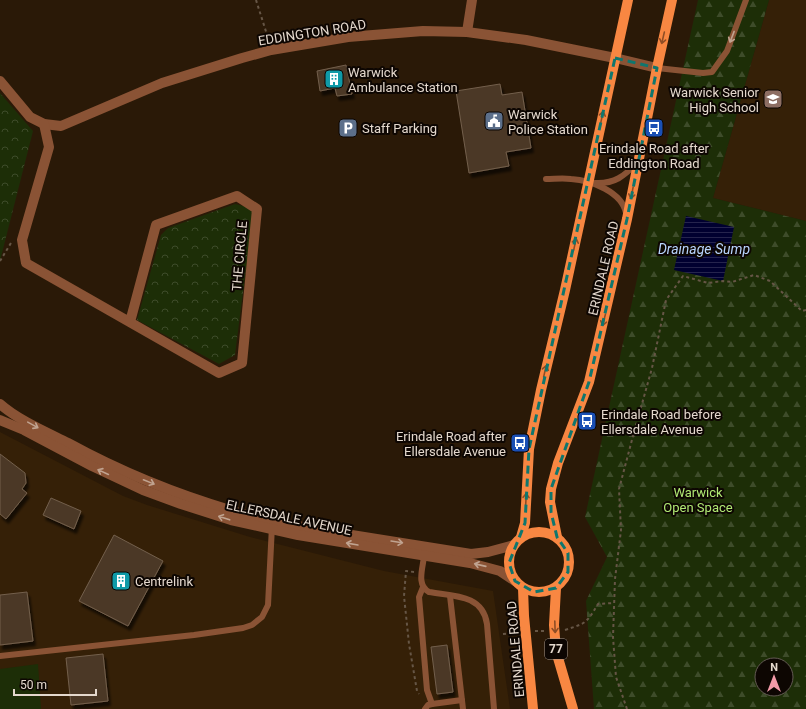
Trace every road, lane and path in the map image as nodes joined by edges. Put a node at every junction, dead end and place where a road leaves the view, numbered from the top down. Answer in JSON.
{"nodes":[{"id":1,"x":256,"y":0,"type":"edge"},
{"id":2,"x":472,"y":0,"type":"edge"},
{"id":3,"x":628,"y":0,"type":"edge"},
{"id":4,"x":672,"y":0,"type":"edge"},
{"id":5,"x":746,"y":0,"type":"edge"},
{"id":6,"x":467,"y":32,"type":"junction"},
{"id":7,"x":272,"y":50,"type":"junction"},
{"id":8,"x":615,"y":58,"type":"junction"},
{"id":9,"x":656,"y":68,"type":"junction"},
{"id":10,"x":0,"y":81,"type":"edge"},
{"id":11,"x":44,"y":124,"type":"junction"},
{"id":12,"x":638,"y":161,"type":"junction"},
{"id":13,"x":546,"y":179,"type":"dead end"},
{"id":14,"x":588,"y":183,"type":"junction"},
{"id":15,"x":627,"y":219,"type":"junction"},
{"id":16,"x":806,"y":310,"type":"edge"},
{"id":17,"x":130,"y":322,"type":"junction"},
{"id":18,"x":0,"y":404,"type":"edge"},
{"id":19,"x":0,"y":420,"type":"edge"},
{"id":20,"x":272,"y":525,"type":"junction"},
{"id":21,"x":521,"y":537,"type":"junction"},
{"id":22,"x":557,"y":537,"type":"junction"},
{"id":23,"x":514,"y":545,"type":"junction"},
{"id":24,"x":424,"y":556,"type":"junction"},
{"id":25,"x":422,"y":573,"type":"junction"},
{"id":26,"x":519,"y":584,"type":"junction"},
{"id":27,"x":423,"y":587,"type":"junction"},
{"id":28,"x":556,"y":588,"type":"junction"},
{"id":29,"x":450,"y":596,"type":"junction"},
{"id":30,"x":614,"y":603,"type":"junction"},
{"id":31,"x":555,"y":630,"type":"junction"},
{"id":32,"x":526,"y":632,"type":"junction"},
{"id":33,"x":504,"y":634,"type":"dead end"},
{"id":34,"x":0,"y":656,"type":"edge"},
{"id":35,"x":462,"y":700,"type":"junction"},
{"id":36,"x":428,"y":706,"type":"edge"},
{"id":37,"x":463,"y":709,"type":"edge"},
{"id":38,"x":494,"y":709,"type":"edge"},
{"id":39,"x":533,"y":709,"type":"edge"},
{"id":40,"x":573,"y":709,"type":"edge"},
{"id":41,"x":626,"y":709,"type":"edge"}],
"edges":[{"from":1,"to":7,"type":"path"},
{"from":2,"to":6,"type":"street"},
{"from":3,"to":8,"type":"main road","name":"ERINDALE ROAD"},
{"from":4,"to":9,"type":"main road","name":"ERINDALE ROAD","one_way":true},
{"from":5,"to":9,"type":"lane","one_way":true},
{"from":6,"to":7,"type":"street","name":"EDDINGTON ROAD"},
{"from":6,"to":8,"type":"street","name":"EDDINGTON ROAD"},
{"from":7,"to":11,"type":"street","name":"EDDINGTON ROAD"},
{"from":8,"to":9,"type":"street","name":"EDDINGTON ROAD"},
{"from":14,"to":8,"type":"main road","name":"ERINDALE ROAD","one_way":true},
{"from":9,"to":12,"type":"main road","name":"ERINDALE ROAD"},
{"from":10,"to":11,"type":"street","name":"EDDINGTON ROAD"},
{"from":11,"to":17,"type":"street","name":"THE CIRCLE"},
{"from":12,"to":14,"type":"lane"},
{"from":12,"to":15,"type":"main road","name":"ERINDALE ROAD","one_way":true},
{"from":13,"to":14,"type":"lane"},
{"from":14,"to":15,"type":"lane"},
{"from":21,"to":14,"type":"main road","name":"ERINDALE ROAD","one_way":true},
{"from":15,"to":22,"type":"main road","name":"ERINDALE ROAD","one_way":true},
{"from":16,"to":30,"type":"path"},
{"from":17,"to":17,"type":"street","name":"THE CIRCLE"},
{"from":18,"to":20,"type":"street","name":"ELLERSDALE AVENUE","one_way":true},
{"from":20,"to":19,"type":"street","name":"ELLERSDALE AVENUE","one_way":true},
{"from":20,"to":23,"type":"street","name":"ELLERSDALE AVENUE","one_way":true},
{"from":24,"to":20,"type":"street","name":"ELLERSDALE AVENUE","one_way":true},
{"from":20,"to":34,"type":"lane"},
{"from":21,"to":22,"type":"main road"},
{"from":21,"to":23,"type":"main road","name":"ERINDALE ROAD"},
{"from":22,"to":28,"type":"main road","name":"ERINDALE ROAD"},
{"from":23,"to":26,"type":"main road","name":"ERINDALE ROAD"},
{"from":24,"to":25,"type":"lane"},
{"from":26,"to":24,"type":"street","name":"ELLERSDALE AVENUE","one_way":true},
{"from":25,"to":27,"type":"lane"},
{"from":25,"to":36,"type":"path"},
{"from":26,"to":28,"type":"main road","name":"ERINDALE ROAD"},
{"from":26,"to":32,"type":"main road","name":"ERINDALE ROAD","number":"77"},
{"from":27,"to":29,"type":"lane"},
{"from":27,"to":36,"type":"lane"},
{"from":28,"to":31,"type":"main road","number":"77","one_way":true},
{"from":29,"to":35,"type":"lane"},
{"from":29,"to":38,"type":"lane"},
{"from":30,"to":31,"type":"path"},
{"from":30,"to":41,"type":"path"},
{"from":31,"to":32,"type":"path"},
{"from":31,"to":40,"type":"main road","number":"77"},
{"from":32,"to":33,"type":"path"},
{"from":32,"to":39,"type":"main road","name":"ERINDALE ROAD","number":"77"},
{"from":35,"to":36,"type":"lane"},
{"from":35,"to":37,"type":"lane"}]}
